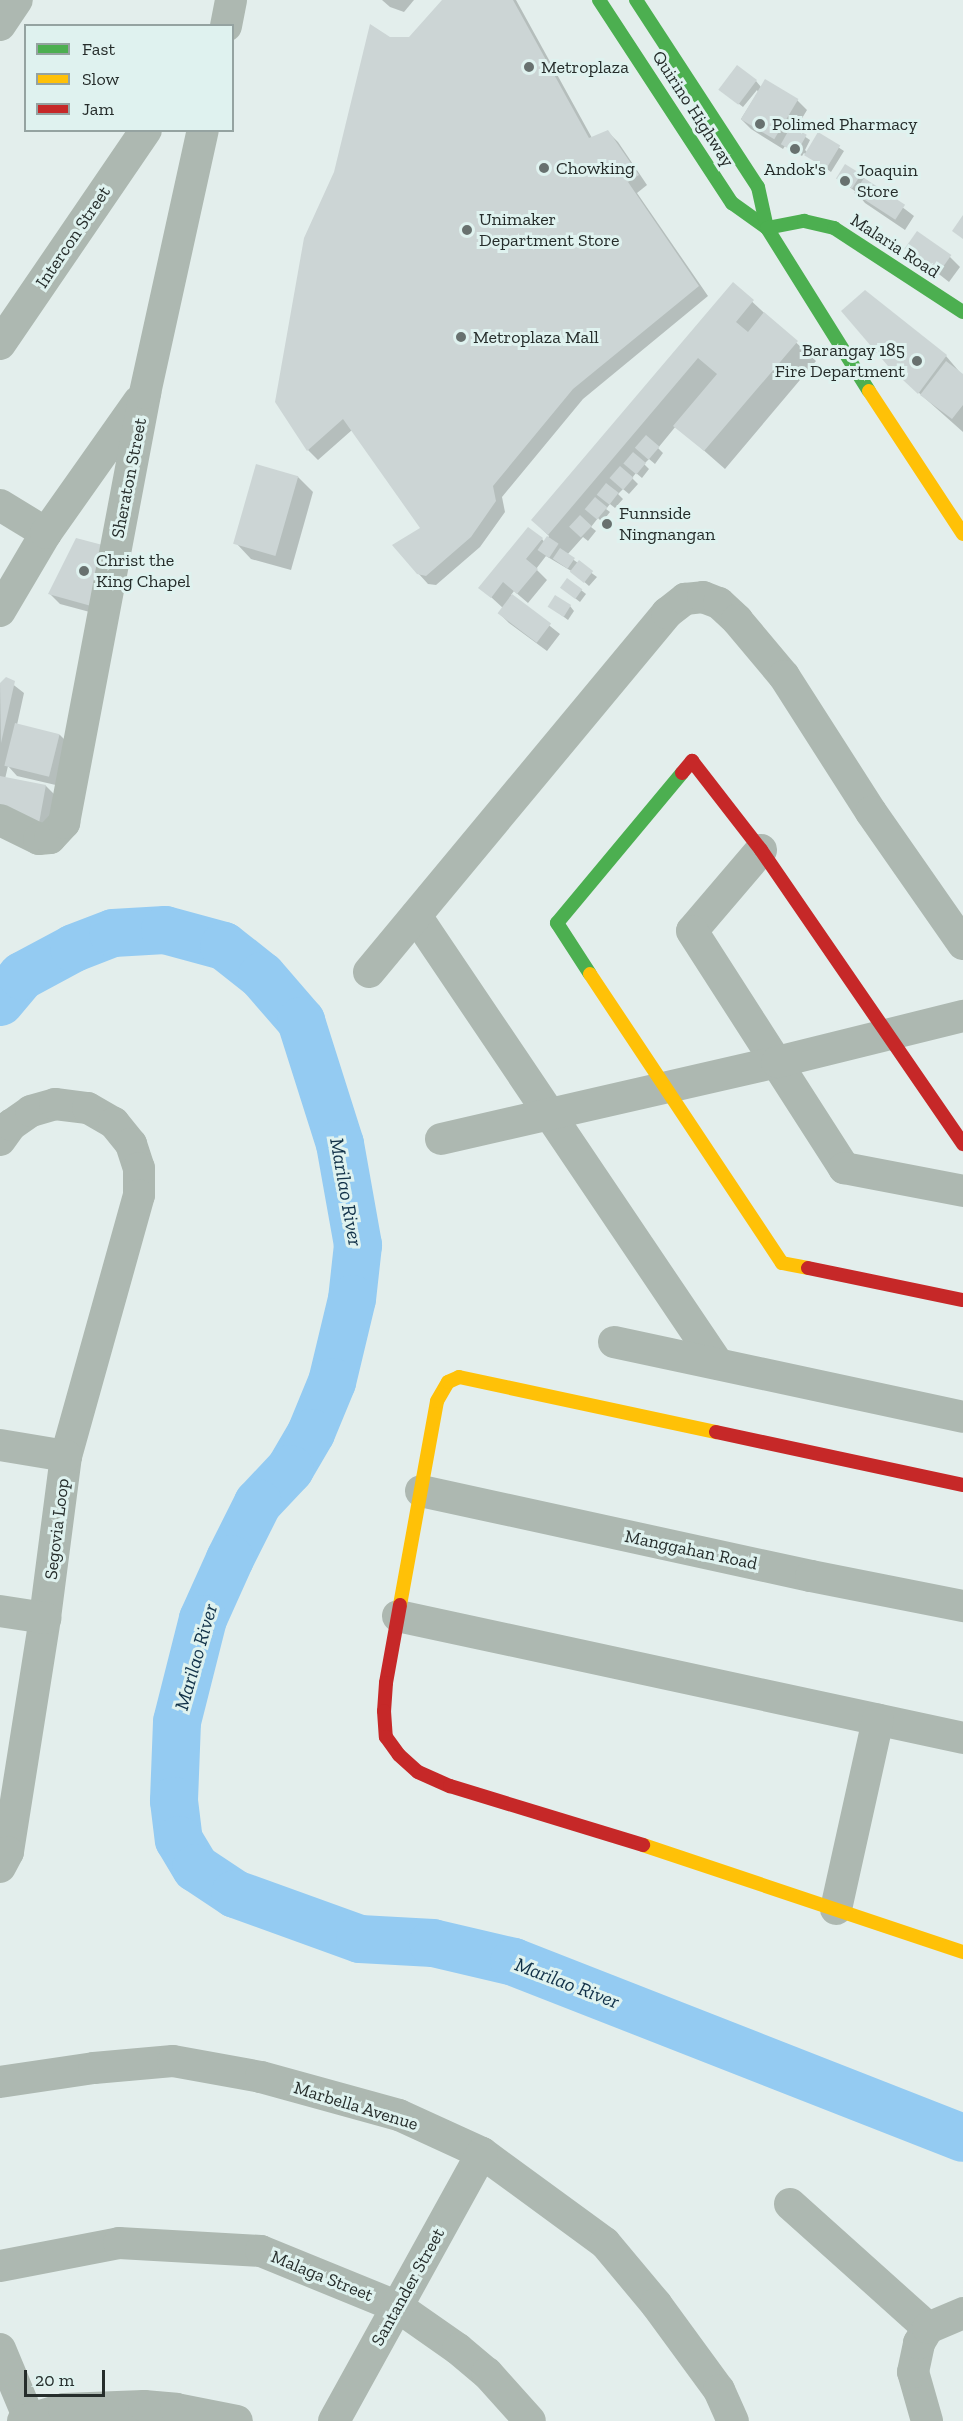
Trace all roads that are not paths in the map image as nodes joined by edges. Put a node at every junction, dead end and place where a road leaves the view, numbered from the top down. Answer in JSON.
{"nodes":[{"id":1,"x":17,"y":0,"type":"edge"},
{"id":2,"x":599,"y":0,"type":"edge"},
{"id":3,"x":636,"y":0,"type":"edge"},
{"id":4,"x":0,"y":26,"type":"edge"},
{"id":5,"x":145,"y":132,"type":"edge"},
{"id":6,"x":202,"y":132,"type":"edge"},
{"id":7,"x":767,"y":228,"type":"junction"},
{"id":8,"x":963,"y":312,"type":"edge"},
{"id":9,"x":0,"y":344,"type":"edge"},
{"id":10,"x":145,"y":393,"type":"junction"},
{"id":11,"x":0,"y":505,"type":"edge"},
{"id":12,"x":46,"y":533,"type":"junction"},
{"id":13,"x":963,"y":534,"type":"edge"},
{"id":14,"x":0,"y":611,"type":"edge"},
{"id":15,"x":0,"y":820,"type":"edge"},
{"id":16,"x":761,"y":850,"type":"junction"},
{"id":17,"x":416,"y":916,"type":"junction"},
{"id":18,"x":963,"y":944,"type":"edge"},
{"id":19,"x":369,"y":972,"type":"dead end"},
{"id":20,"x":963,"y":1016,"type":"edge"},
{"id":21,"x":889,"y":1035,"type":"junction"},
{"id":22,"x":777,"y":1062,"type":"junction"},
{"id":23,"x":666,"y":1087,"type":"junction"},
{"id":24,"x":549,"y":1114,"type":"junction"},
{"id":25,"x":441,"y":1139,"type":"dead end"},
{"id":26,"x":0,"y":1140,"type":"edge"},
{"id":27,"x":963,"y":1144,"type":"edge"},
{"id":28,"x":963,"y":1191,"type":"edge"},
{"id":29,"x":963,"y":1300,"type":"edge"},
{"id":30,"x":614,"y":1342,"type":"dead end"},
{"id":31,"x":718,"y":1364,"type":"junction"},
{"id":32,"x":963,"y":1417,"type":"edge"},
{"id":33,"x":0,"y":1445,"type":"edge"},
{"id":34,"x":66,"y":1456,"type":"junction"},
{"id":35,"x":963,"y":1485,"type":"edge"},
{"id":36,"x":421,"y":1491,"type":"junction"},
{"id":37,"x":963,"y":1606,"type":"edge"},
{"id":38,"x":0,"y":1611,"type":"edge"},
{"id":39,"x":398,"y":1616,"type":"junction"},
{"id":40,"x":45,"y":1618,"type":"junction"},
{"id":41,"x":878,"y":1720,"type":"junction"},
{"id":42,"x":963,"y":1738,"type":"edge"},
{"id":43,"x":0,"y":1867,"type":"edge"},
{"id":44,"x":836,"y":1909,"type":"junction"},
{"id":45,"x":963,"y":1952,"type":"edge"},
{"id":46,"x":0,"y":2082,"type":"edge"},
{"id":47,"x":482,"y":2153,"type":"junction"},
{"id":48,"x":790,"y":2204,"type":"dead end"},
{"id":49,"x":0,"y":2266,"type":"edge"},
{"id":50,"x":398,"y":2307,"type":"junction"},
{"id":51,"x":963,"y":2313,"type":"edge"},
{"id":52,"x":928,"y":2328,"type":"junction"},
{"id":53,"x":0,"y":2349,"type":"edge"},
{"id":54,"x":27,"y":2420,"type":"edge"},
{"id":55,"x":237,"y":2421,"type":"edge"},
{"id":56,"x":334,"y":2421,"type":"edge"},
{"id":57,"x":530,"y":2421,"type":"edge"},
{"id":58,"x":733,"y":2421,"type":"edge"},
{"id":59,"x":927,"y":2421,"type":"edge"}],
"edges":[{"from":1,"to":4,"type":"street"},
{"from":2,"to":7,"type":"street","name":"Quirino Highway"},
{"from":3,"to":7,"type":"street","name":"Quirino Highway"},
{"from":5,"to":9,"type":"street","name":"Intercon Street"},
{"from":6,"to":10,"type":"street","name":"Sheraton Street"},
{"from":7,"to":8,"type":"street","name":"Malaria Road"},
{"from":7,"to":13,"type":"street","name":"Quirino Highway"},
{"from":10,"to":12,"type":"street"},
{"from":10,"to":15,"type":"street","name":"Sheraton Street"},
{"from":11,"to":12,"type":"street"},
{"from":12,"to":14,"type":"street"},
{"from":16,"to":21,"type":"street"},
{"from":16,"to":22,"type":"street"},
{"from":16,"to":23,"type":"street"},
{"from":17,"to":18,"type":"street"},
{"from":17,"to":19,"type":"street"},
{"from":17,"to":24,"type":"street"},
{"from":20,"to":21,"type":"street"},
{"from":21,"to":22,"type":"street"},
{"from":21,"to":27,"type":"street"},
{"from":22,"to":23,"type":"street"},
{"from":22,"to":28,"type":"street"},
{"from":23,"to":24,"type":"street"},
{"from":23,"to":29,"type":"street"},
{"from":24,"to":25,"type":"street"},
{"from":24,"to":31,"type":"street"},
{"from":26,"to":34,"type":"street","name":"Segovia Loop"},
{"from":30,"to":31,"type":"street"},
{"from":31,"to":32,"type":"street"},
{"from":33,"to":34,"type":"street"},
{"from":34,"to":40,"type":"street","name":"Segovia Loop"},
{"from":35,"to":36,"type":"street"},
{"from":36,"to":37,"type":"street","name":"Manggahan Road"},
{"from":36,"to":39,"type":"street"},
{"from":38,"to":40,"type":"street"},
{"from":39,"to":41,"type":"street"},
{"from":39,"to":44,"type":"street"},
{"from":40,"to":43,"type":"street","name":"Segovia Loop"},
{"from":41,"to":42,"type":"street"},
{"from":41,"to":44,"type":"street"},
{"from":44,"to":45,"type":"street"},
{"from":46,"to":47,"type":"street","name":"Marbella Avenue"},
{"from":47,"to":50,"type":"street","name":"Santander Street"},
{"from":47,"to":58,"type":"street","name":"Marbella Avenue"},
{"from":48,"to":52,"type":"street"},
{"from":49,"to":50,"type":"street","name":"Malaga Street"},
{"from":50,"to":56,"type":"street","name":"Santander Street"},
{"from":50,"to":57,"type":"street","name":"Malaga Street"},
{"from":51,"to":52,"type":"street"},
{"from":52,"to":59,"type":"street"},
{"from":53,"to":54,"type":"street"},
{"from":54,"to":55,"type":"street"}]}
